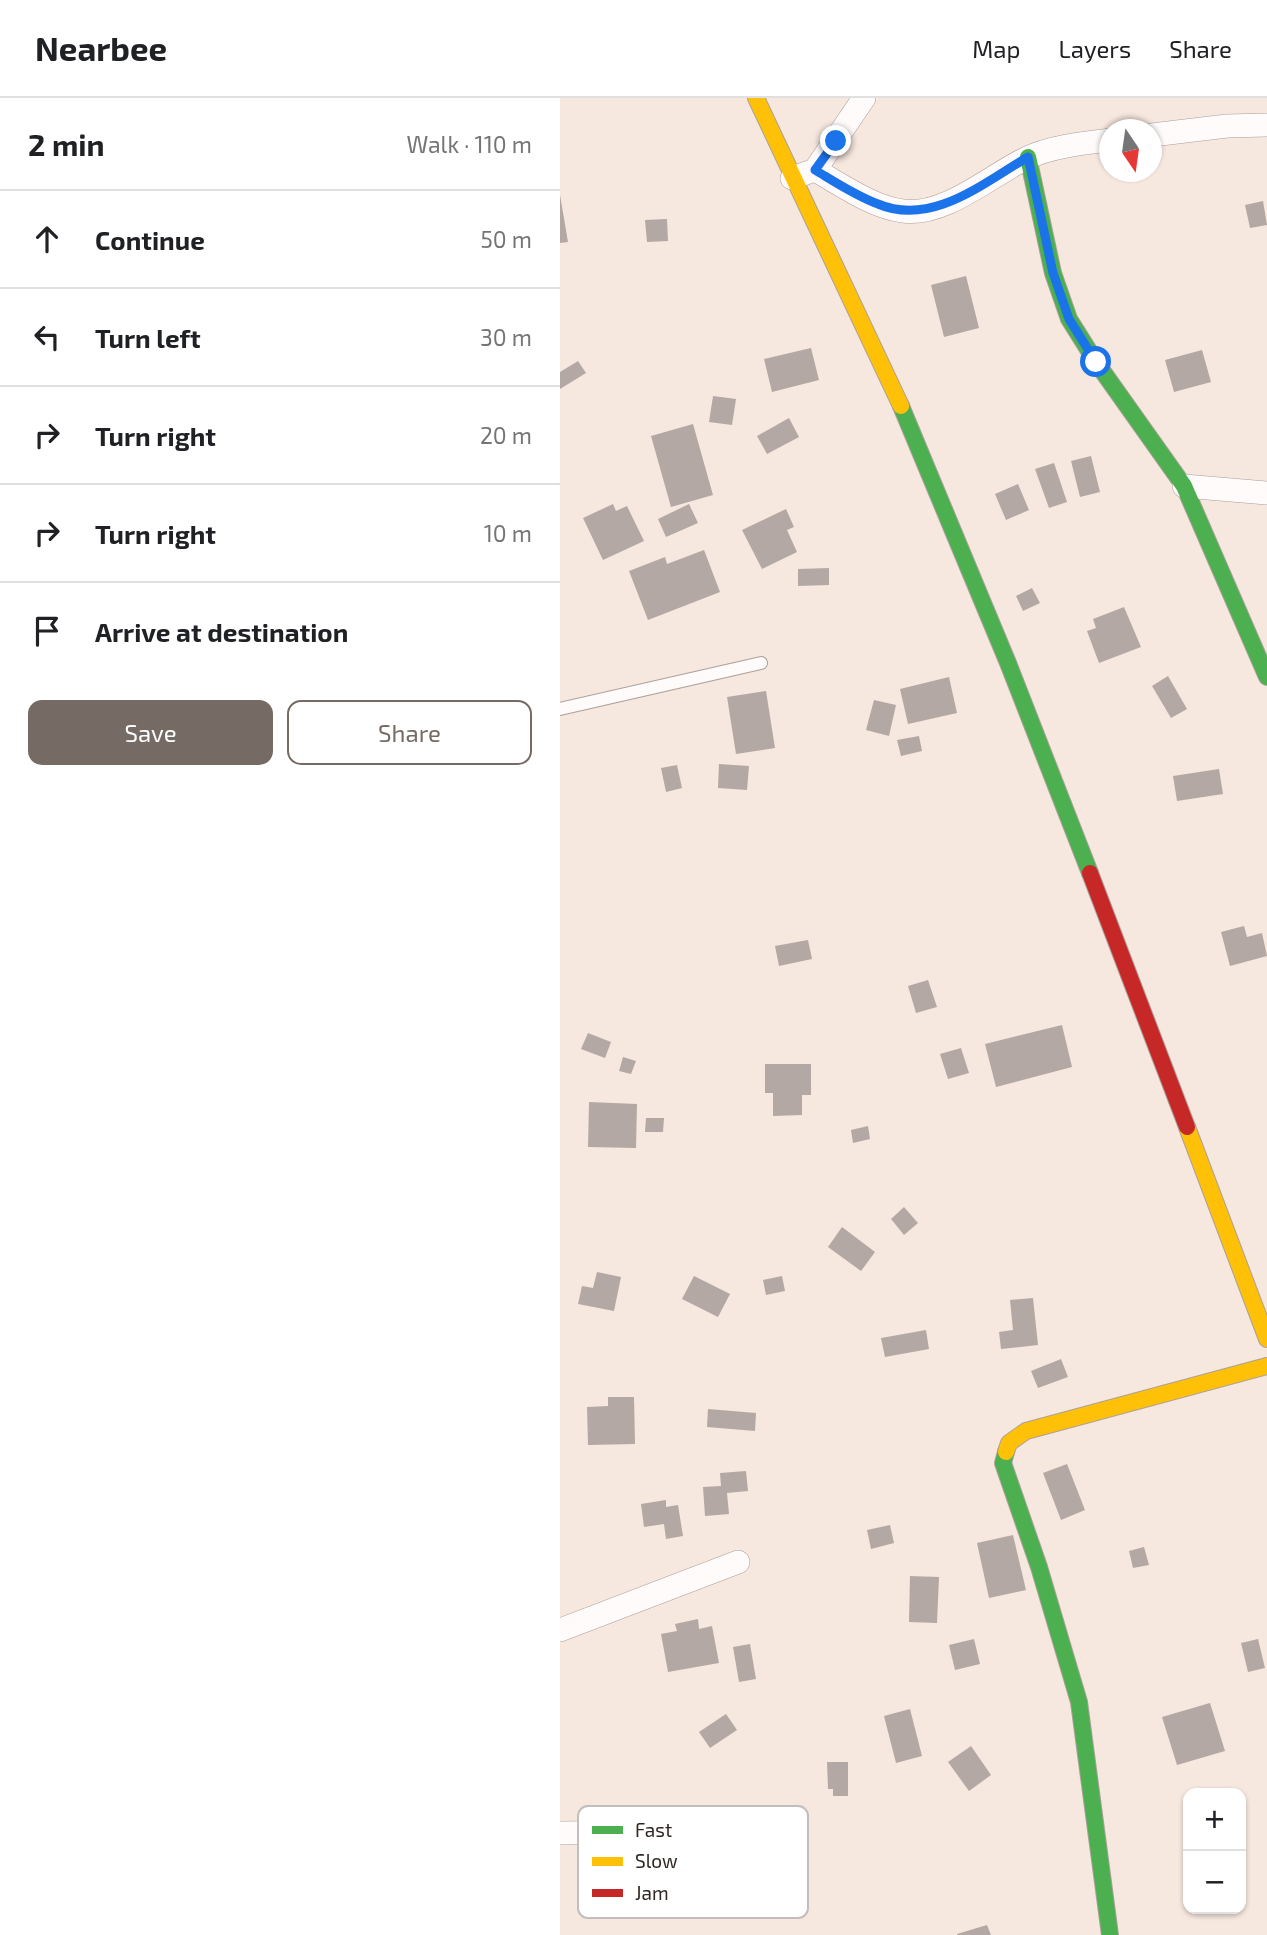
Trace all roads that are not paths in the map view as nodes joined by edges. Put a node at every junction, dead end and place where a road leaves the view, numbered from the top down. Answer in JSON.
{"nodes":[{"id":1,"x":756,"y":98,"type":"edge"},
{"id":2,"x":864,"y":98,"type":"edge"},
{"id":3,"x":1267,"y":125,"type":"edge"},
{"id":4,"x":1162,"y":134,"type":"edge"},
{"id":5,"x":1099,"y":142,"type":"edge"},
{"id":6,"x":1028,"y":157,"type":"junction"},
{"id":7,"x":815,"y":170,"type":"junction"},
{"id":8,"x":792,"y":178,"type":"junction"},
{"id":9,"x":1184,"y":486,"type":"junction"},
{"id":10,"x":1267,"y":493,"type":"edge"},
{"id":11,"x":761,"y":663,"type":"dead end"},
{"id":12,"x":1267,"y":677,"type":"edge"},
{"id":13,"x":560,"y":709,"type":"edge"},
{"id":14,"x":1267,"y":1339,"type":"edge"},
{"id":15,"x":1267,"y":1366,"type":"edge"},
{"id":16,"x":738,"y":1562,"type":"dead end"},
{"id":17,"x":560,"y":1630,"type":"edge"},
{"id":18,"x":560,"y":1833,"type":"edge"},
{"id":19,"x":578,"y":1833,"type":"edge"},
{"id":20,"x":1110,"y":1935,"type":"edge"}],
"edges":[{"from":1,"to":8,"type":"street"},
{"from":2,"to":7,"type":"street"},
{"from":3,"to":4,"type":"street"},
{"from":5,"to":6,"type":"street"},
{"from":6,"to":7,"type":"street"},
{"from":6,"to":9,"type":"street"},
{"from":7,"to":8,"type":"street"},
{"from":8,"to":14,"type":"street"},
{"from":9,"to":10,"type":"street"},
{"from":9,"to":12,"type":"street"},
{"from":11,"to":13,"type":"lane"},
{"from":15,"to":20,"type":"street"},
{"from":16,"to":17,"type":"street"},
{"from":18,"to":19,"type":"street"}]}
